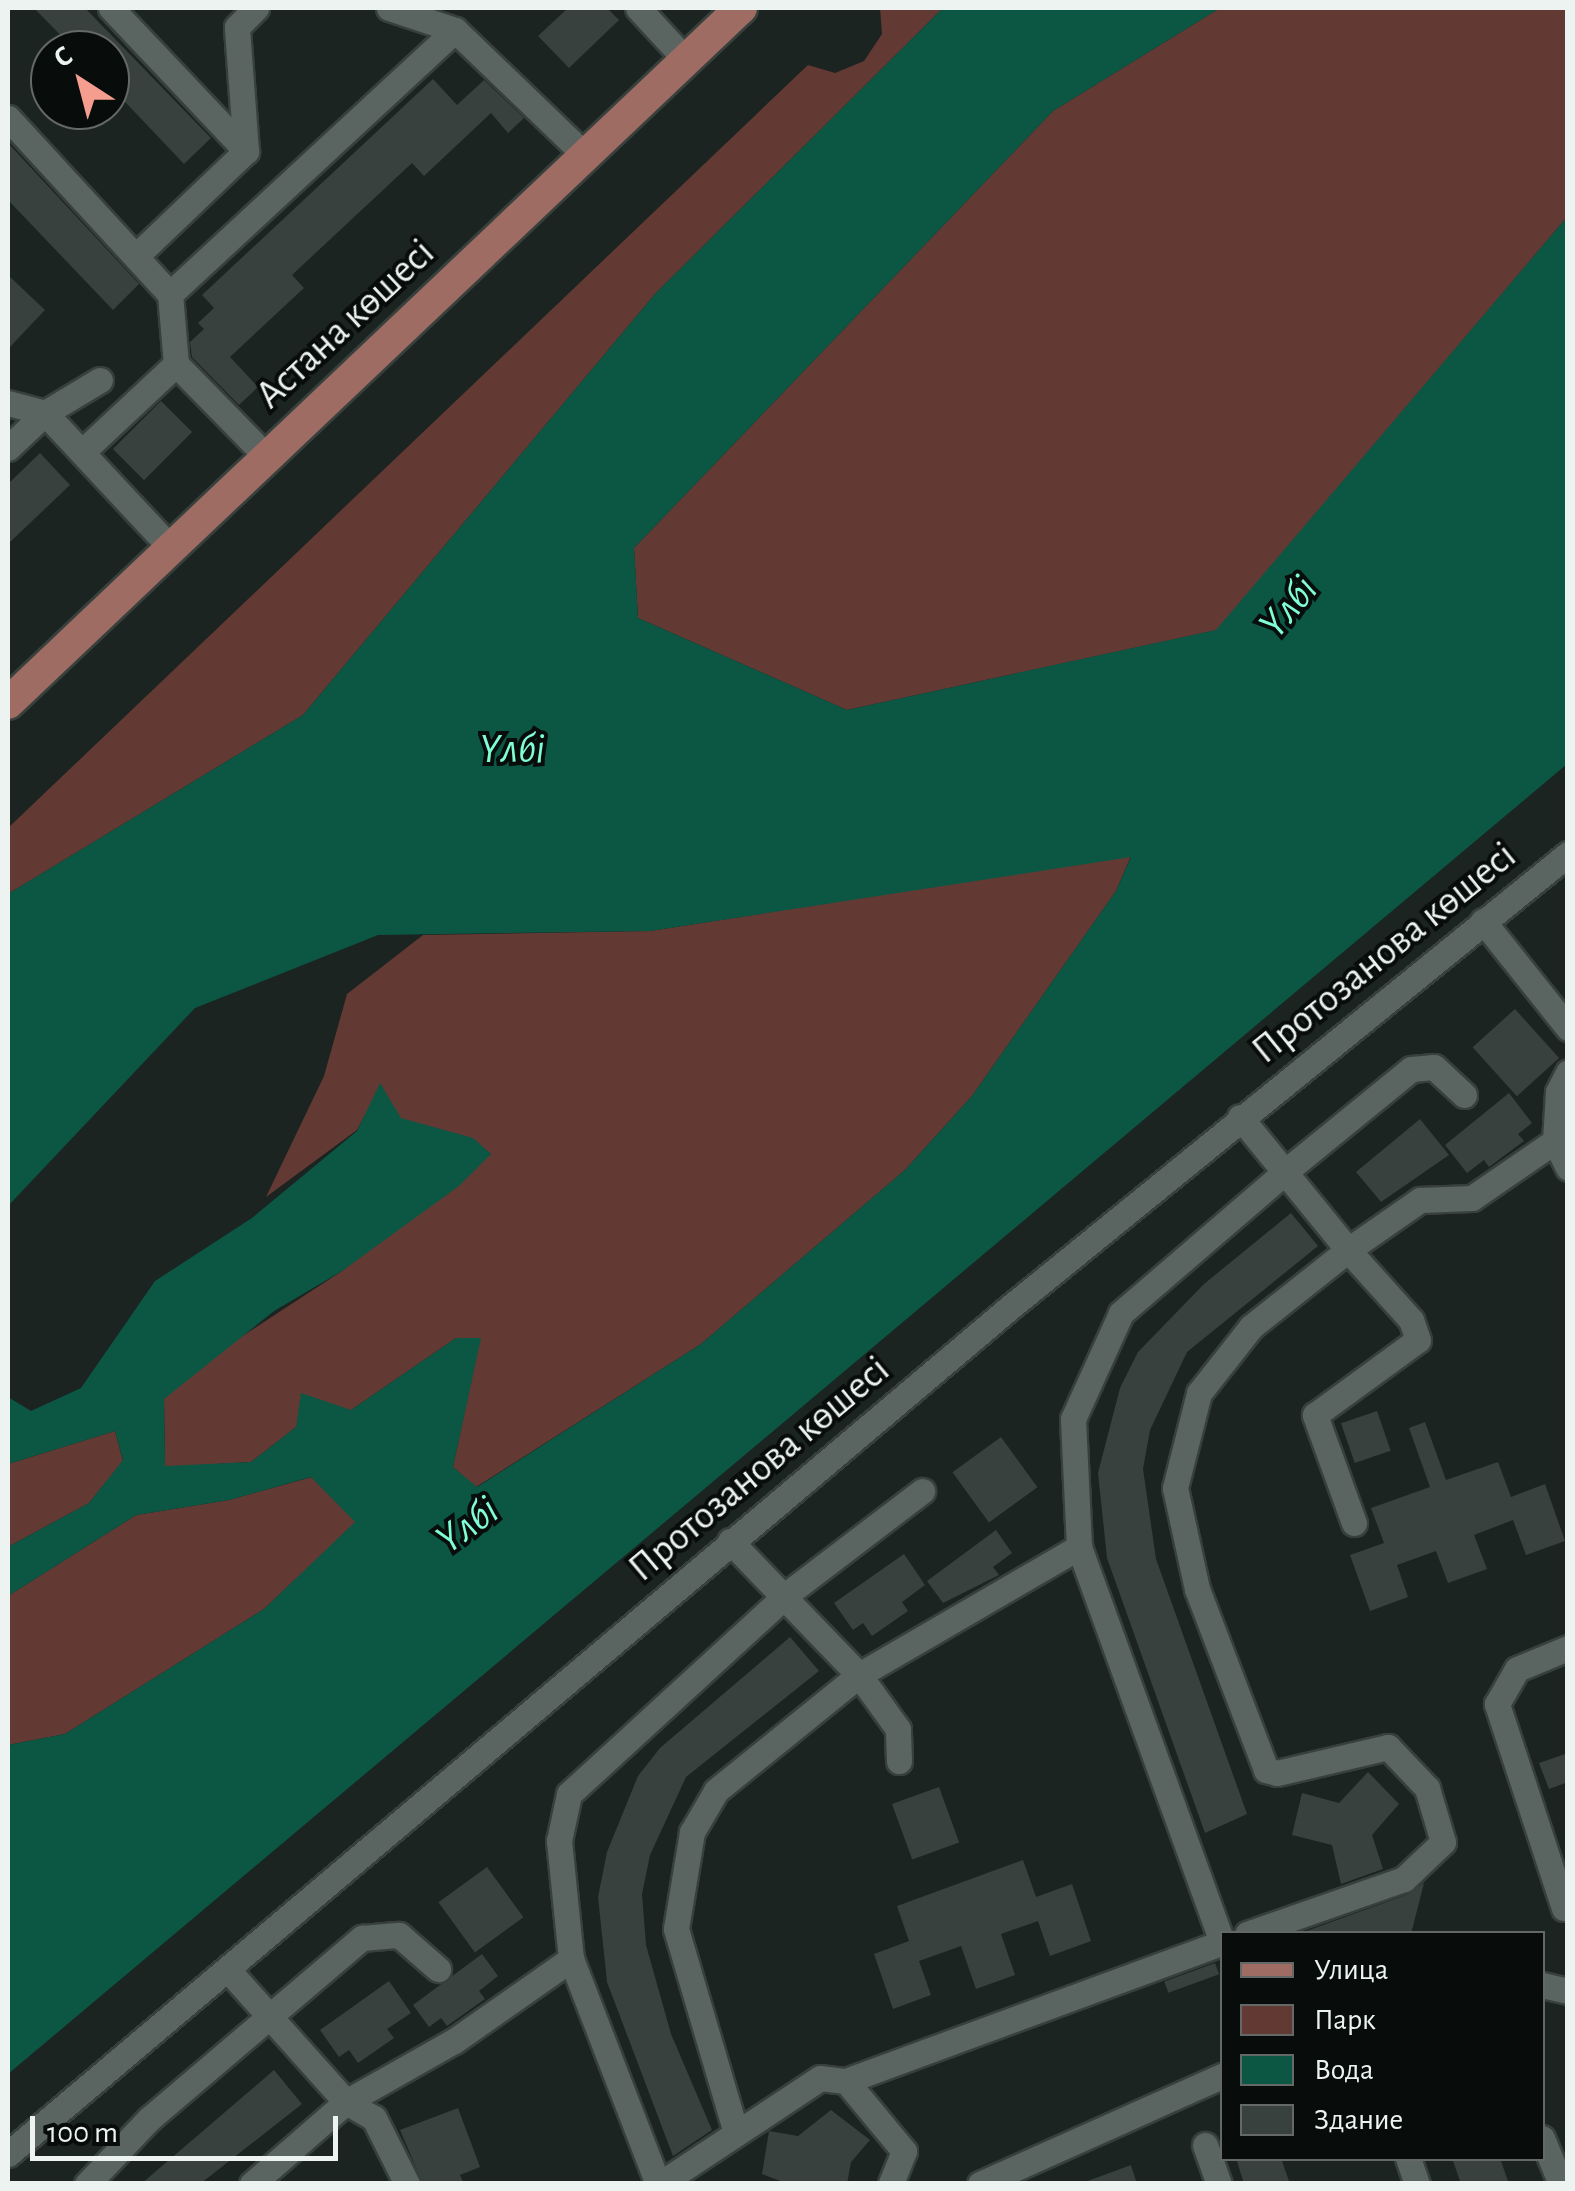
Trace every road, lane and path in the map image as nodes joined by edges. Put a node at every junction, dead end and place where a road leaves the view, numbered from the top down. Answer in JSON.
{"nodes":[{"id":1,"x":112,"y":8,"type":"edge"},
{"id":2,"x":256,"y":8,"type":"edge"},
{"id":3,"x":389,"y":8,"type":"edge"},
{"id":4,"x":638,"y":8,"type":"edge"},
{"id":5,"x":741,"y":8,"type":"edge"},
{"id":6,"x":455,"y":30,"type":"junction"},
{"id":7,"x":686,"y":60,"type":"junction"},
{"id":8,"x":8,"y":118,"type":"edge"},
{"id":9,"x":246,"y":150,"type":"junction"},
{"id":10,"x":585,"y":156,"type":"junction"},
{"id":11,"x":138,"y":255,"type":"junction"},
{"id":12,"x":170,"y":294,"type":"junction"},
{"id":13,"x":176,"y":364,"type":"junction"},
{"id":14,"x":100,"y":380,"type":"dead end"},
{"id":15,"x":8,"y":403,"type":"edge"},
{"id":16,"x":45,"y":413,"type":"junction"},
{"id":17,"x":8,"y":448,"type":"edge"},
{"id":18,"x":82,"y":452,"type":"junction"},
{"id":19,"x":267,"y":456,"type":"junction"},
{"id":20,"x":171,"y":548,"type":"junction"},
{"id":21,"x":8,"y":702,"type":"edge"},
{"id":22,"x":1568,"y":854,"type":"edge"},
{"id":23,"x":1483,"y":921,"type":"junction"},
{"id":24,"x":1568,"y":1028,"type":"edge"},
{"id":25,"x":1568,"y":1072,"type":"edge"},
{"id":26,"x":1464,"y":1095,"type":"dead end"},
{"id":27,"x":1240,"y":1117,"type":"junction"},
{"id":28,"x":1561,"y":1126,"type":"edge"},
{"id":29,"x":1568,"y":1168,"type":"edge"},
{"id":30,"x":1286,"y":1171,"type":"junction"},
{"id":31,"x":1348,"y":1250,"type":"junction"},
{"id":32,"x":922,"y":1491,"type":"dead end"},
{"id":33,"x":1354,"y":1524,"type":"dead end"},
{"id":34,"x":730,"y":1541,"type":"junction"},
{"id":35,"x":1079,"y":1547,"type":"junction"},
{"id":36,"x":786,"y":1594,"type":"junction"},
{"id":37,"x":1568,"y":1648,"type":"edge"},
{"id":38,"x":859,"y":1675,"type":"junction"},
{"id":39,"x":900,"y":1761,"type":"dead end"},
{"id":40,"x":1564,"y":1908,"type":"dead end"},
{"id":41,"x":1256,"y":1931,"type":"edge"},
{"id":42,"x":1220,"y":1936,"type":"edge"},
{"id":43,"x":1220,"y":1943,"type":"edge"},
{"id":44,"x":571,"y":1959,"type":"junction"},
{"id":45,"x":438,"y":1968,"type":"dead end"},
{"id":46,"x":228,"y":1970,"type":"junction"},
{"id":47,"x":270,"y":2018,"type":"junction"},
{"id":48,"x":1220,"y":2077,"type":"edge"},
{"id":49,"x":846,"y":2081,"type":"junction"},
{"id":50,"x":346,"y":2102,"type":"junction"},
{"id":51,"x":736,"y":2133,"type":"junction"},
{"id":52,"x":1204,"y":2145,"type":"dead end"},
{"id":53,"x":1545,"y":2146,"type":"edge"},
{"id":54,"x":8,"y":2154,"type":"edge"},
{"id":55,"x":88,"y":2184,"type":"edge"},
{"id":56,"x":252,"y":2184,"type":"edge"},
{"id":57,"x":407,"y":2184,"type":"edge"},
{"id":58,"x":659,"y":2184,"type":"edge"},
{"id":59,"x":891,"y":2184,"type":"edge"},
{"id":60,"x":980,"y":2184,"type":"edge"},
{"id":61,"x":1219,"y":2184,"type":"edge"},
{"id":62,"x":1560,"y":2184,"type":"edge"}],
"edges":[{"from":1,"to":9,"type":"street"},
{"from":2,"to":9,"type":"street"},
{"from":3,"to":6,"type":"street"},
{"from":4,"to":7,"type":"street"},
{"from":5,"to":7,"type":"main road","name":"Астана көшесі"},
{"from":6,"to":10,"type":"street"},
{"from":6,"to":12,"type":"street"},
{"from":7,"to":10,"type":"main road","name":"Астана көшесі"},
{"from":8,"to":11,"type":"street"},
{"from":9,"to":11,"type":"street"},
{"from":10,"to":19,"type":"main road","name":"Астана көшесі"},
{"from":11,"to":12,"type":"street"},
{"from":12,"to":13,"type":"street"},
{"from":13,"to":18,"type":"street"},
{"from":13,"to":19,"type":"street"},
{"from":14,"to":16,"type":"street"},
{"from":15,"to":16,"type":"street"},
{"from":16,"to":17,"type":"street"},
{"from":16,"to":18,"type":"street"},
{"from":18,"to":20,"type":"street"},
{"from":19,"to":20,"type":"main road","name":"Астана көшесі"},
{"from":20,"to":21,"type":"main road","name":"Астана көшесі"},
{"from":22,"to":23,"type":"street","name":"Протозанова көшесі"},
{"from":23,"to":24,"type":"street"},
{"from":23,"to":27,"type":"street","name":"Протозанова көшесі"},
{"from":25,"to":28,"type":"street"},
{"from":26,"to":30,"type":"street"},
{"from":27,"to":30,"type":"street"},
{"from":27,"to":34,"type":"street","name":"Протозанова көшесі"},
{"from":28,"to":29,"type":"street"},
{"from":28,"to":31,"type":"street"},
{"from":30,"to":31,"type":"street"},
{"from":30,"to":35,"type":"street"},
{"from":31,"to":33,"type":"street"},
{"from":31,"to":41,"type":"street"},
{"from":32,"to":36,"type":"street"},
{"from":34,"to":36,"type":"street"},
{"from":34,"to":46,"type":"street","name":"Протозанова көшесі"},
{"from":35,"to":38,"type":"street"},
{"from":35,"to":42,"type":"street"},
{"from":36,"to":38,"type":"street"},
{"from":36,"to":44,"type":"street"},
{"from":37,"to":40,"type":"street"},
{"from":38,"to":39,"type":"street"},
{"from":38,"to":51,"type":"street"},
{"from":43,"to":49,"type":"street"},
{"from":44,"to":50,"type":"street"},
{"from":44,"to":58,"type":"street"},
{"from":45,"to":47,"type":"street"},
{"from":46,"to":47,"type":"street"},
{"from":46,"to":54,"type":"street","name":"Протозанова көшесі"},
{"from":47,"to":50,"type":"street"},
{"from":47,"to":55,"type":"street"},
{"from":48,"to":60,"type":"street"},
{"from":49,"to":51,"type":"street"},
{"from":49,"to":59,"type":"street"},
{"from":50,"to":56,"type":"street"},
{"from":50,"to":57,"type":"street"},
{"from":51,"to":58,"type":"street"},
{"from":52,"to":61,"type":"street"},
{"from":53,"to":62,"type":"street"}]}
